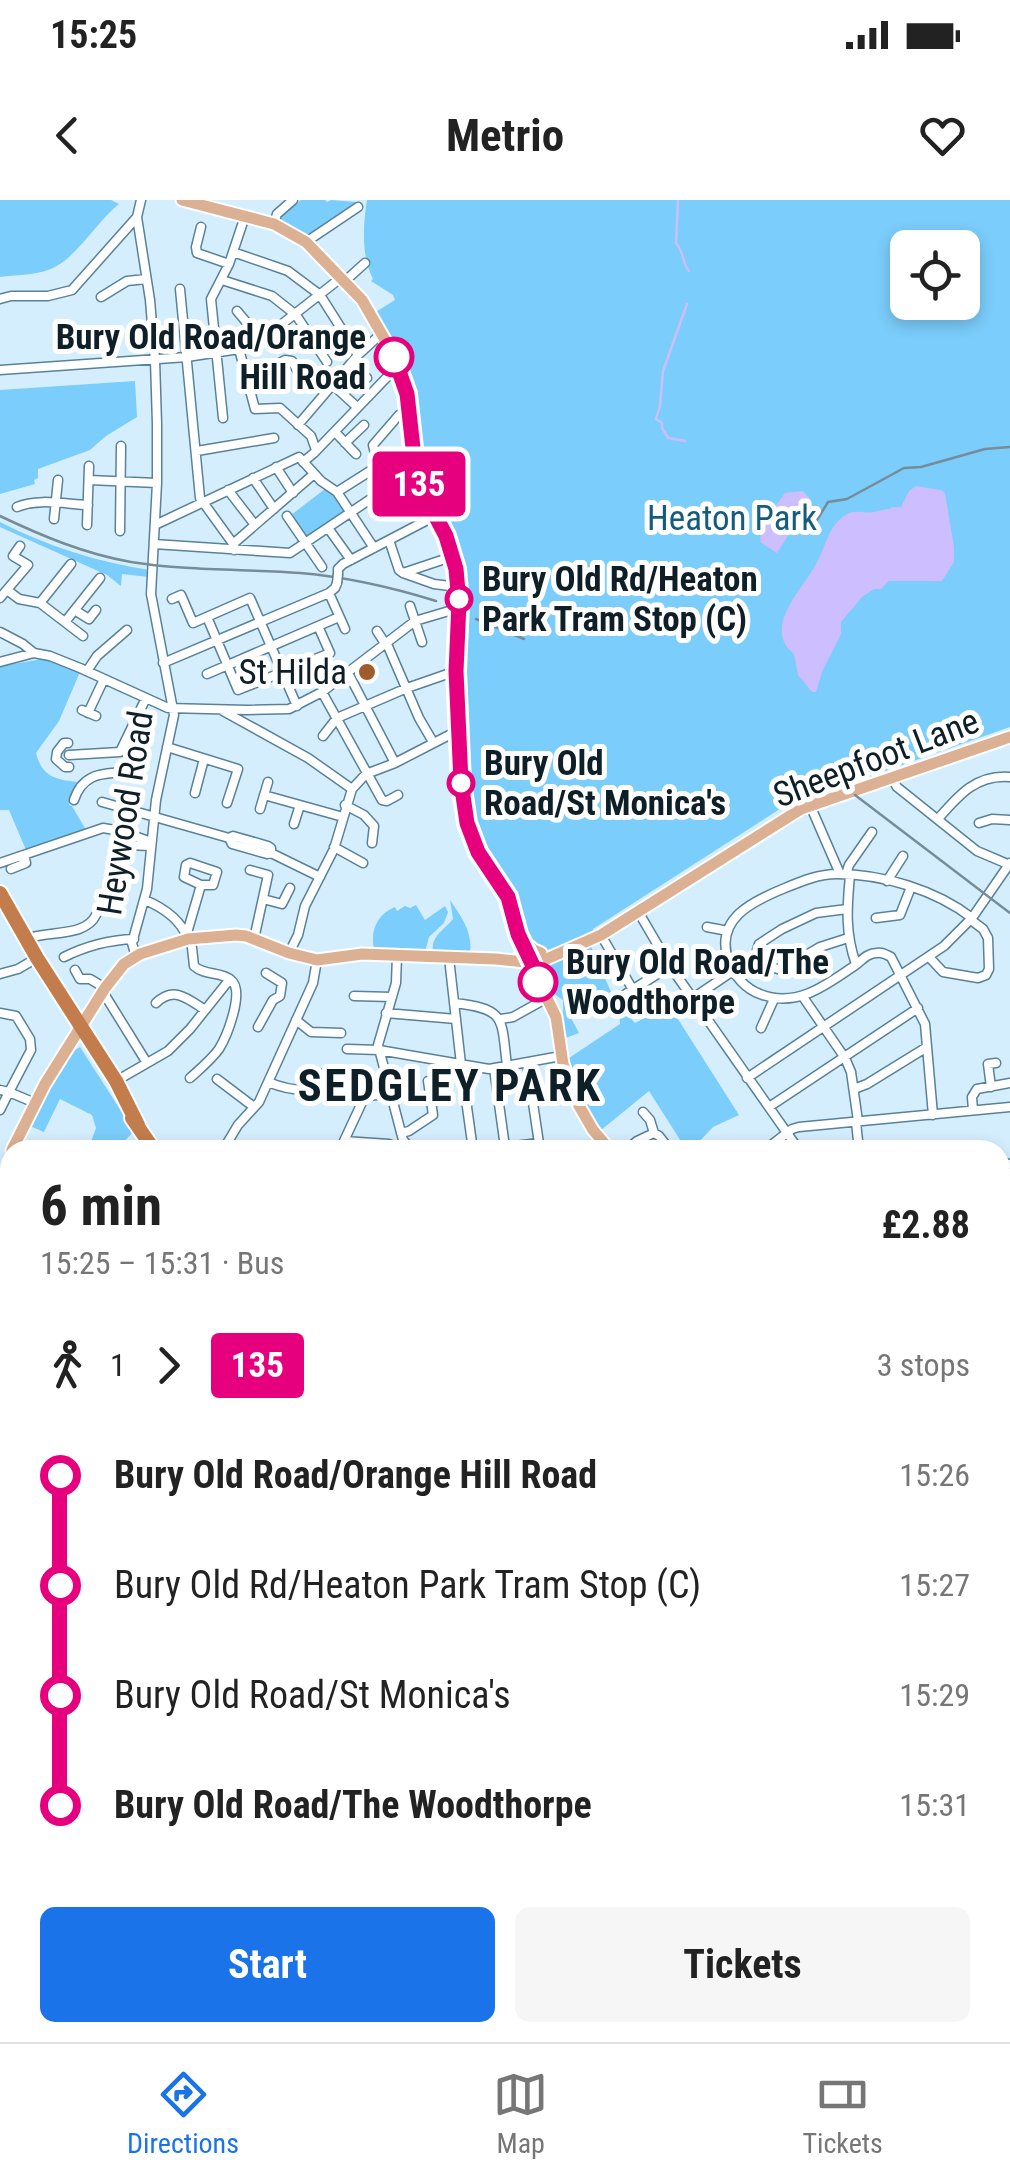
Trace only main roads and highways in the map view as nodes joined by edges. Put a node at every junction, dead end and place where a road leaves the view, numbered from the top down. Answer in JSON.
{"nodes":[{"id":1,"x":182,"y":200,"type":"edge"},
{"id":2,"x":240,"y":211,"type":"edge"},
{"id":3,"x":1010,"y":737,"type":"edge"},
{"id":4,"x":0,"y":892,"type":"edge"},
{"id":5,"x":4,"y":910,"type":"edge"},
{"id":6,"x":519,"y":938,"type":"junction"},
{"id":7,"x":536,"y":957,"type":"junction"},
{"id":8,"x":500,"y":958,"type":"junction"},
{"id":9,"x":38,"y":959,"type":"junction"},
{"id":10,"x":84,"y":1029,"type":"junction"},
{"id":11,"x":16,"y":1140,"type":"edge"},
{"id":12,"x":146,"y":1140,"type":"edge"},
{"id":13,"x":599,"y":1140,"type":"edge"}],
"edges":[{"from":1,"to":2,"type":"main road"},
{"from":2,"to":6,"type":"main road"},
{"from":3,"to":7,"type":"main road","name":"Sheepfoot Lane"},
{"from":4,"to":5,"type":"highway"},
{"from":5,"to":9,"type":"highway"},
{"from":6,"to":7,"type":"main road"},
{"from":6,"to":7,"type":"main road"},
{"from":6,"to":8,"type":"main road"},
{"from":7,"to":8,"type":"main road"},
{"from":7,"to":13,"type":"main road"},
{"from":8,"to":10,"type":"main road"},
{"from":9,"to":10,"type":"highway"},
{"from":9,"to":10,"type":"highway"},
{"from":10,"to":11,"type":"main road"},
{"from":10,"to":12,"type":"highway"}]}
